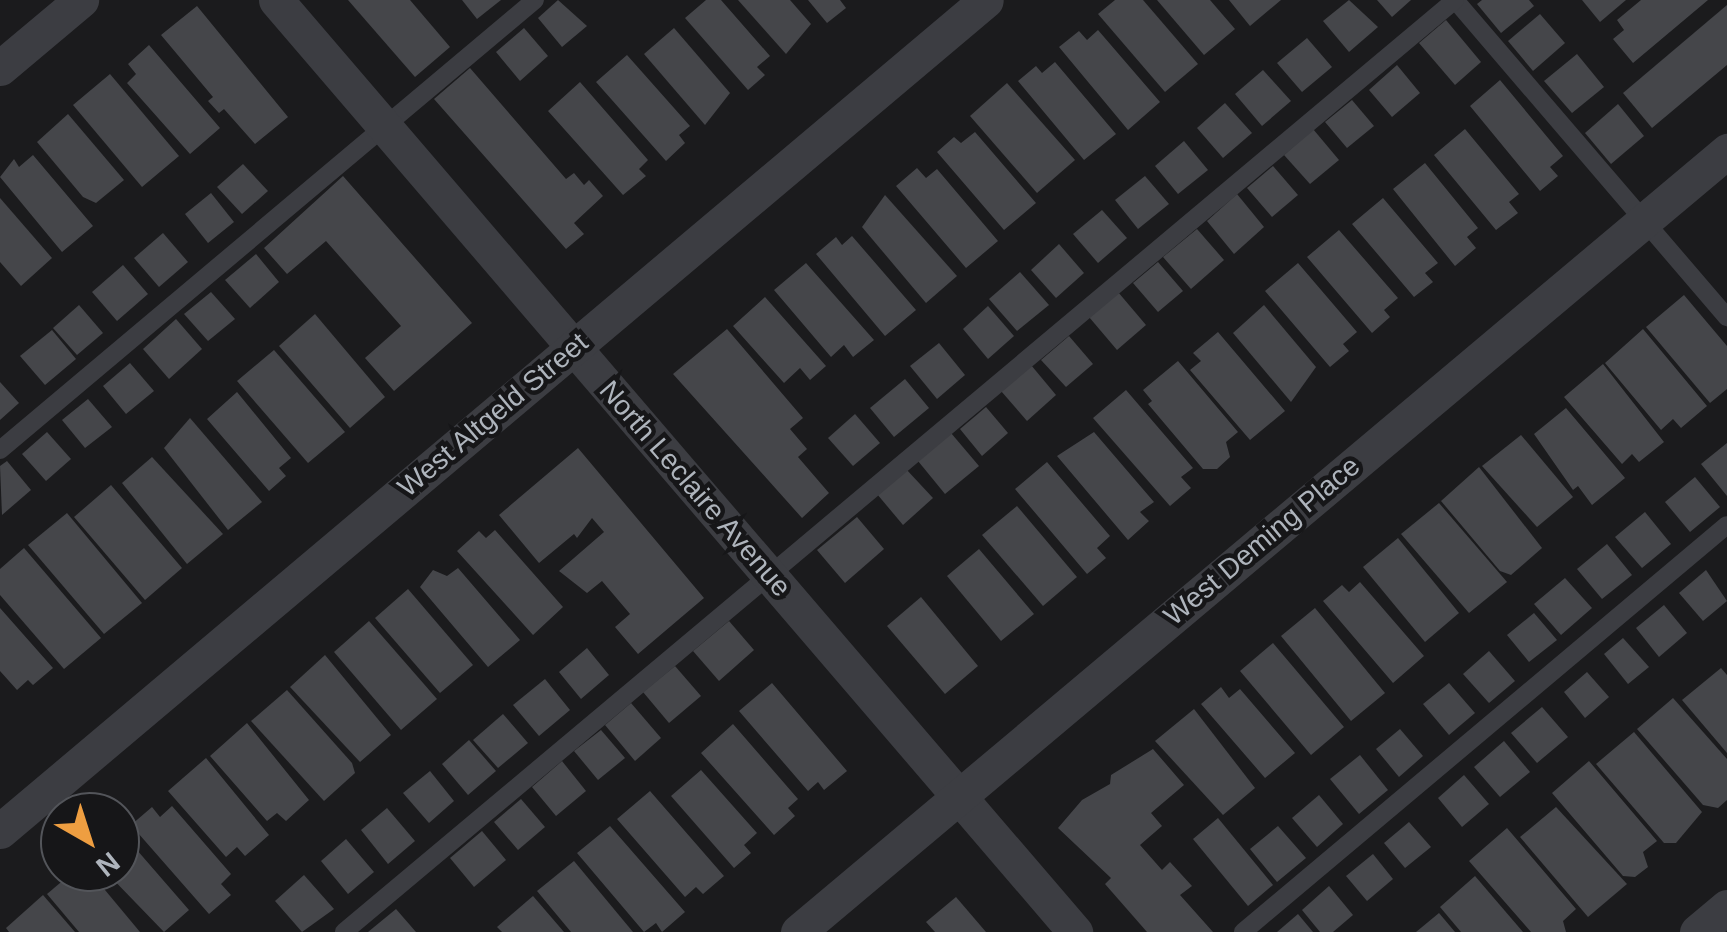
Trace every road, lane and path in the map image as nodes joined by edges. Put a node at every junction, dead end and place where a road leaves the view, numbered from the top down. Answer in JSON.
{"nodes":[{"id":1,"x":81,"y":0,"type":"edge"},
{"id":2,"x":276,"y":0,"type":"edge"},
{"id":3,"x":535,"y":0,"type":"edge"},
{"id":4,"x":986,"y":0,"type":"edge"},
{"id":5,"x":1455,"y":0,"type":"edge"},
{"id":6,"x":0,"y":68,"type":"edge"},
{"id":7,"x":384,"y":126,"type":"junction"},
{"id":8,"x":1727,"y":151,"type":"edge"},
{"id":9,"x":1644,"y":220,"type":"junction"},
{"id":10,"x":1727,"y":317,"type":"edge"},
{"id":11,"x":574,"y":348,"type":"junction"},
{"id":12,"x":0,"y":450,"type":"edge"},
{"id":13,"x":1727,"y":524,"type":"edge"},
{"id":14,"x":769,"y":575,"type":"junction"},
{"id":15,"x":959,"y":797,"type":"junction"},
{"id":16,"x":0,"y":831,"type":"edge"},
{"id":17,"x":1727,"y":907,"type":"edge"},
{"id":18,"x":344,"y":932,"type":"edge"},
{"id":19,"x":798,"y":932,"type":"edge"},
{"id":20,"x":1074,"y":932,"type":"edge"},
{"id":21,"x":1243,"y":932,"type":"edge"},
{"id":22,"x":1697,"y":932,"type":"edge"}],
"edges":[{"from":1,"to":6,"type":"street"},
{"from":2,"to":7,"type":"street","name":"North Leclaire Avenue"},
{"from":3,"to":7,"type":"lane"},
{"from":4,"to":11,"type":"street","name":"West Altgeld Street"},
{"from":5,"to":9,"type":"lane"},
{"from":5,"to":14,"type":"lane"},
{"from":7,"to":11,"type":"street","name":"North Leclaire Avenue"},
{"from":7,"to":12,"type":"lane"},
{"from":8,"to":9,"type":"street","name":"West Deming Place"},
{"from":9,"to":10,"type":"lane"},
{"from":9,"to":15,"type":"street","name":"West Deming Place"},
{"from":11,"to":14,"type":"street","name":"North Leclaire Avenue"},
{"from":11,"to":16,"type":"street","name":"West Altgeld Street"},
{"from":13,"to":21,"type":"lane"},
{"from":14,"to":15,"type":"street","name":"North Leclaire Avenue"},
{"from":14,"to":18,"type":"lane"},
{"from":15,"to":19,"type":"street","name":"West Deming Place"},
{"from":15,"to":20,"type":"street","name":"North Leclaire Avenue"},
{"from":17,"to":22,"type":"street"}]}
